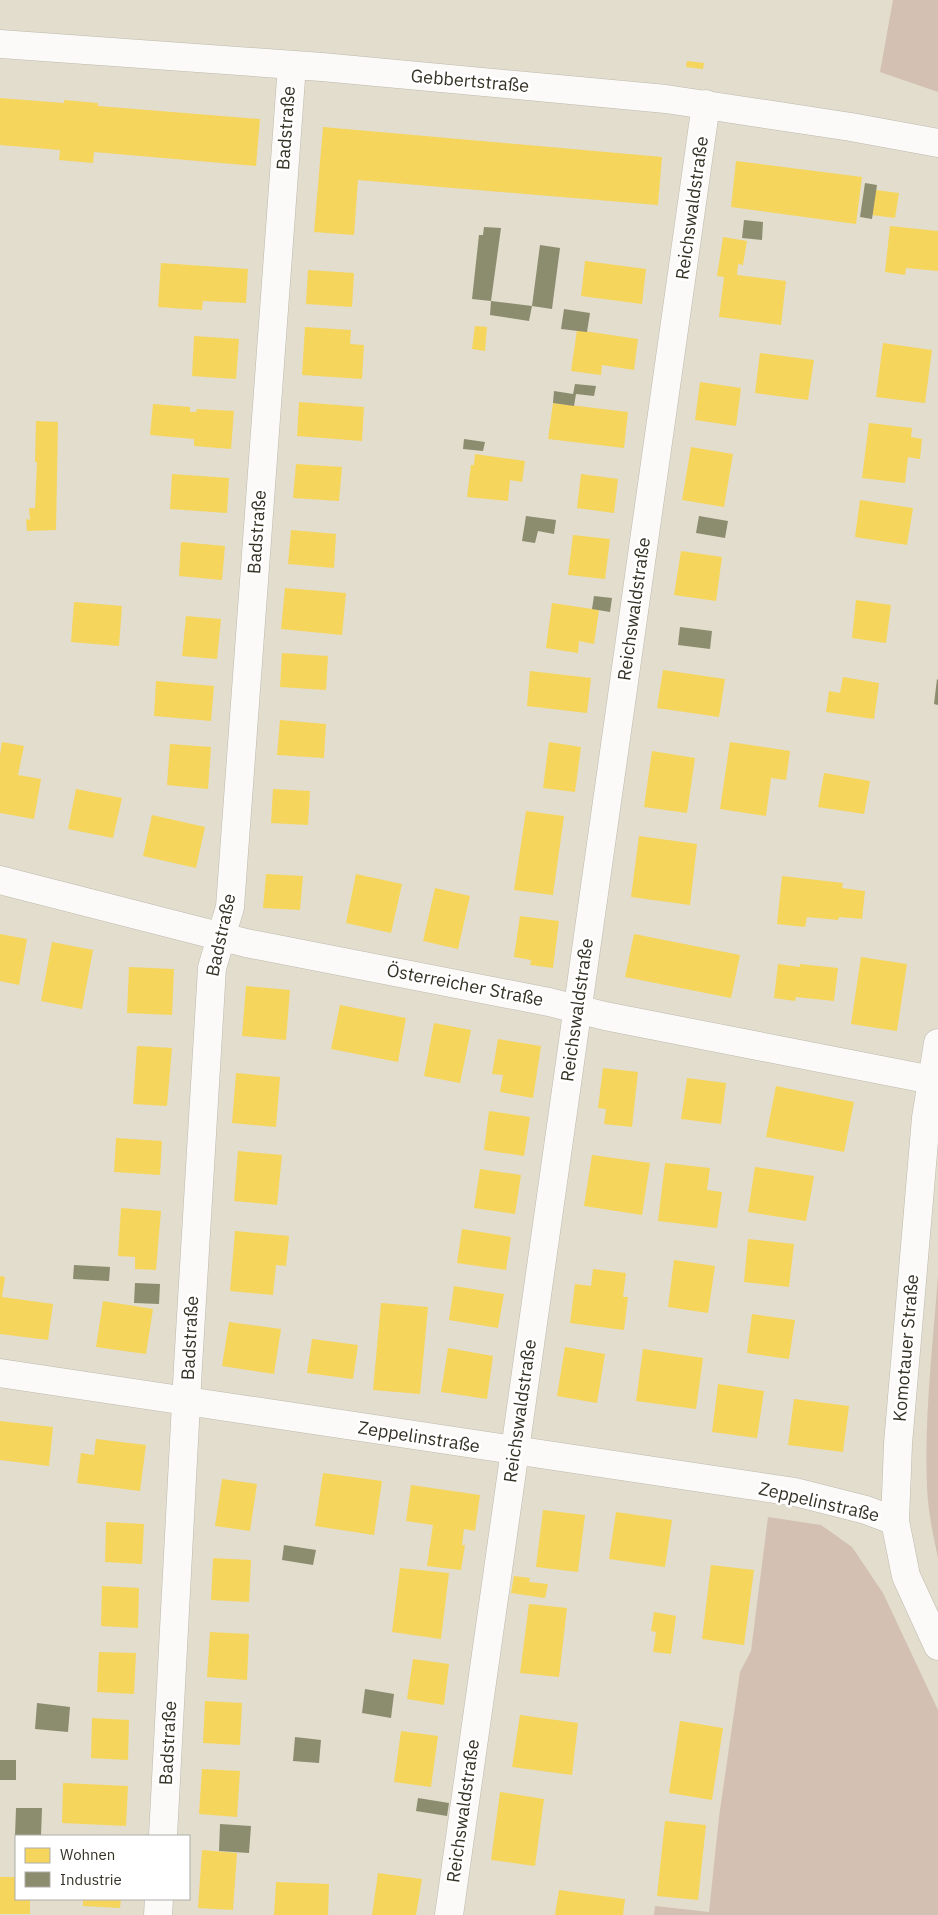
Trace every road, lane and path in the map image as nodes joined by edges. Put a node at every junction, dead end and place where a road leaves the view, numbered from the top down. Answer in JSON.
{"nodes":[{"id":1,"x":0,"y":44,"type":"edge"},
{"id":2,"x":292,"y":65,"type":"junction"},
{"id":3,"x":706,"y":104,"type":"junction"},
{"id":4,"x":938,"y":143,"type":"edge"},
{"id":5,"x":0,"y":880,"type":"edge"},
{"id":6,"x":221,"y":937,"type":"junction"},
{"id":7,"x":577,"y":1009,"type":"junction"},
{"id":8,"x":938,"y":1043,"type":"edge"},
{"id":9,"x":932,"y":1080,"type":"junction"},
{"id":10,"x":0,"y":1374,"type":"edge"},
{"id":11,"x":186,"y":1402,"type":"junction"},
{"id":12,"x":515,"y":1451,"type":"junction"},
{"id":13,"x":895,"y":1521,"type":"junction"},
{"id":14,"x":938,"y":1646,"type":"edge"},
{"id":15,"x":163,"y":1835,"type":"edge"},
{"id":16,"x":159,"y":1900,"type":"edge"},
{"id":17,"x":158,"y":1915,"type":"edge"},
{"id":18,"x":449,"y":1915,"type":"edge"}],
"edges":[{"from":1,"to":2,"type":"street","name":"Gebbertstraße"},
{"from":2,"to":3,"type":"street","name":"Gebbertstraße"},
{"from":2,"to":6,"type":"street","name":"Badstraße"},
{"from":3,"to":4,"type":"street","name":"Gebbertstraße"},
{"from":3,"to":7,"type":"street","name":"Reichswaldstraße"},
{"from":5,"to":6,"type":"street","name":"Österreicher Straße"},
{"from":6,"to":7,"type":"street","name":"Österreicher Straße"},
{"from":6,"to":11,"type":"street","name":"Badstraße"},
{"from":7,"to":9,"type":"street","name":"Österreicher Straße"},
{"from":7,"to":12,"type":"street","name":"Reichswaldstraße"},
{"from":8,"to":9,"type":"street","name":"Komotauer Straße"},
{"from":9,"to":13,"type":"street","name":"Komotauer Straße"},
{"from":10,"to":11,"type":"street","name":"Zeppelinstraße"},
{"from":11,"to":12,"type":"street","name":"Zeppelinstraße"},
{"from":11,"to":15,"type":"street","name":"Badstraße"},
{"from":12,"to":13,"type":"street","name":"Zeppelinstraße"},
{"from":12,"to":18,"type":"street","name":"Reichswaldstraße"},
{"from":13,"to":14,"type":"street","name":"Komotauer Straße"},
{"from":16,"to":17,"type":"street"}]}
